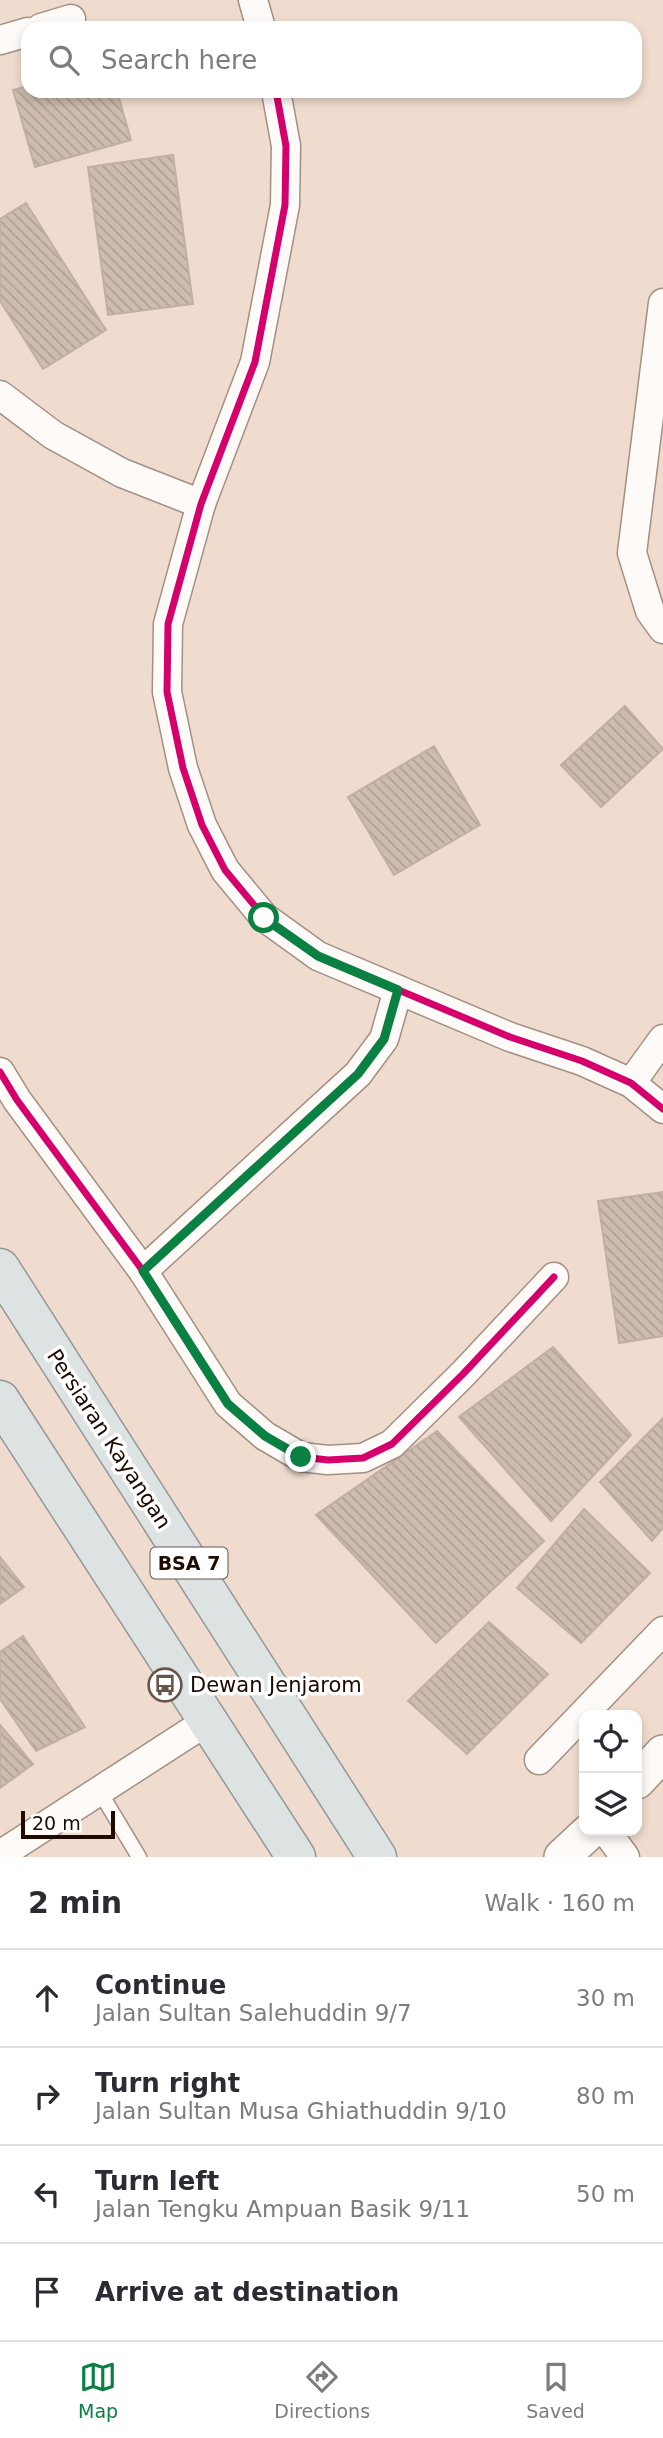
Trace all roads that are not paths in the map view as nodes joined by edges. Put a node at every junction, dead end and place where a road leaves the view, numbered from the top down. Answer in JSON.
{"nodes":[{"id":1,"x":253,"y":0,"type":"edge"},
{"id":2,"x":71,"y":19,"type":"dead end"},
{"id":3,"x":64,"y":21,"type":"edge"},
{"id":4,"x":259,"y":21,"type":"edge"},
{"id":5,"x":21,"y":34,"type":"edge"},
{"id":6,"x":0,"y":40,"type":"edge"},
{"id":7,"x":277,"y":98,"type":"edge"},
{"id":8,"x":663,"y":303,"type":"edge"},
{"id":9,"x":0,"y":395,"type":"edge"},
{"id":10,"x":201,"y":505,"type":"junction"},
{"id":11,"x":663,"y":629,"type":"edge"},
{"id":12,"x":398,"y":990,"type":"junction"},
{"id":13,"x":663,"y":1039,"type":"edge"},
{"id":14,"x":0,"y":1072,"type":"edge"},
{"id":15,"x":631,"y":1083,"type":"junction"},
{"id":16,"x":663,"y":1109,"type":"edge"},
{"id":17,"x":0,"y":1268,"type":"edge"},
{"id":18,"x":143,"y":1271,"type":"junction"},
{"id":19,"x":554,"y":1277,"type":"dead end"},
{"id":20,"x":0,"y":1400,"type":"edge"},
{"id":21,"x":663,"y":1631,"type":"edge"},
{"id":22,"x":209,"y":1720,"type":"junction"},
{"id":23,"x":663,"y":1753,"type":"edge"},
{"id":24,"x":539,"y":1760,"type":"dead end"},
{"id":25,"x":642,"y":1776,"type":"edge"},
{"id":26,"x":100,"y":1792,"type":"junction"},
{"id":27,"x":585,"y":1836,"type":"edge"},
{"id":28,"x":610,"y":1836,"type":"edge"},
{"id":29,"x":0,"y":1855,"type":"edge"},
{"id":30,"x":139,"y":1857,"type":"edge"},
{"id":31,"x":296,"y":1857,"type":"edge"},
{"id":32,"x":377,"y":1857,"type":"edge"},
{"id":33,"x":562,"y":1857,"type":"edge"},
{"id":34,"x":625,"y":1857,"type":"edge"}],
"edges":[{"from":1,"to":4,"type":"street"},
{"from":2,"to":3,"type":"street"},
{"from":5,"to":6,"type":"street"},
{"from":7,"to":10,"type":"street"},
{"from":8,"to":11,"type":"street"},
{"from":9,"to":10,"type":"street"},
{"from":10,"to":12,"type":"street"},
{"from":12,"to":15,"type":"street"},
{"from":12,"to":18,"type":"street"},
{"from":13,"to":15,"type":"street"},
{"from":14,"to":18,"type":"street"},
{"from":15,"to":16,"type":"street"},
{"from":17,"to":32,"type":"main road","name":"Persiaran Kayangan","number":"BSA 7"},
{"from":18,"to":19,"type":"street"},
{"from":20,"to":22,"type":"main road","number":"BSA 7"},
{"from":21,"to":24,"type":"street"},
{"from":22,"to":26,"type":"street"},
{"from":22,"to":31,"type":"main road","number":"BSA 7"},
{"from":23,"to":25,"type":"street"},
{"from":26,"to":29,"type":"street"},
{"from":26,"to":30,"type":"lane"},
{"from":27,"to":33,"type":"street"},
{"from":28,"to":34,"type":"street"}]}
